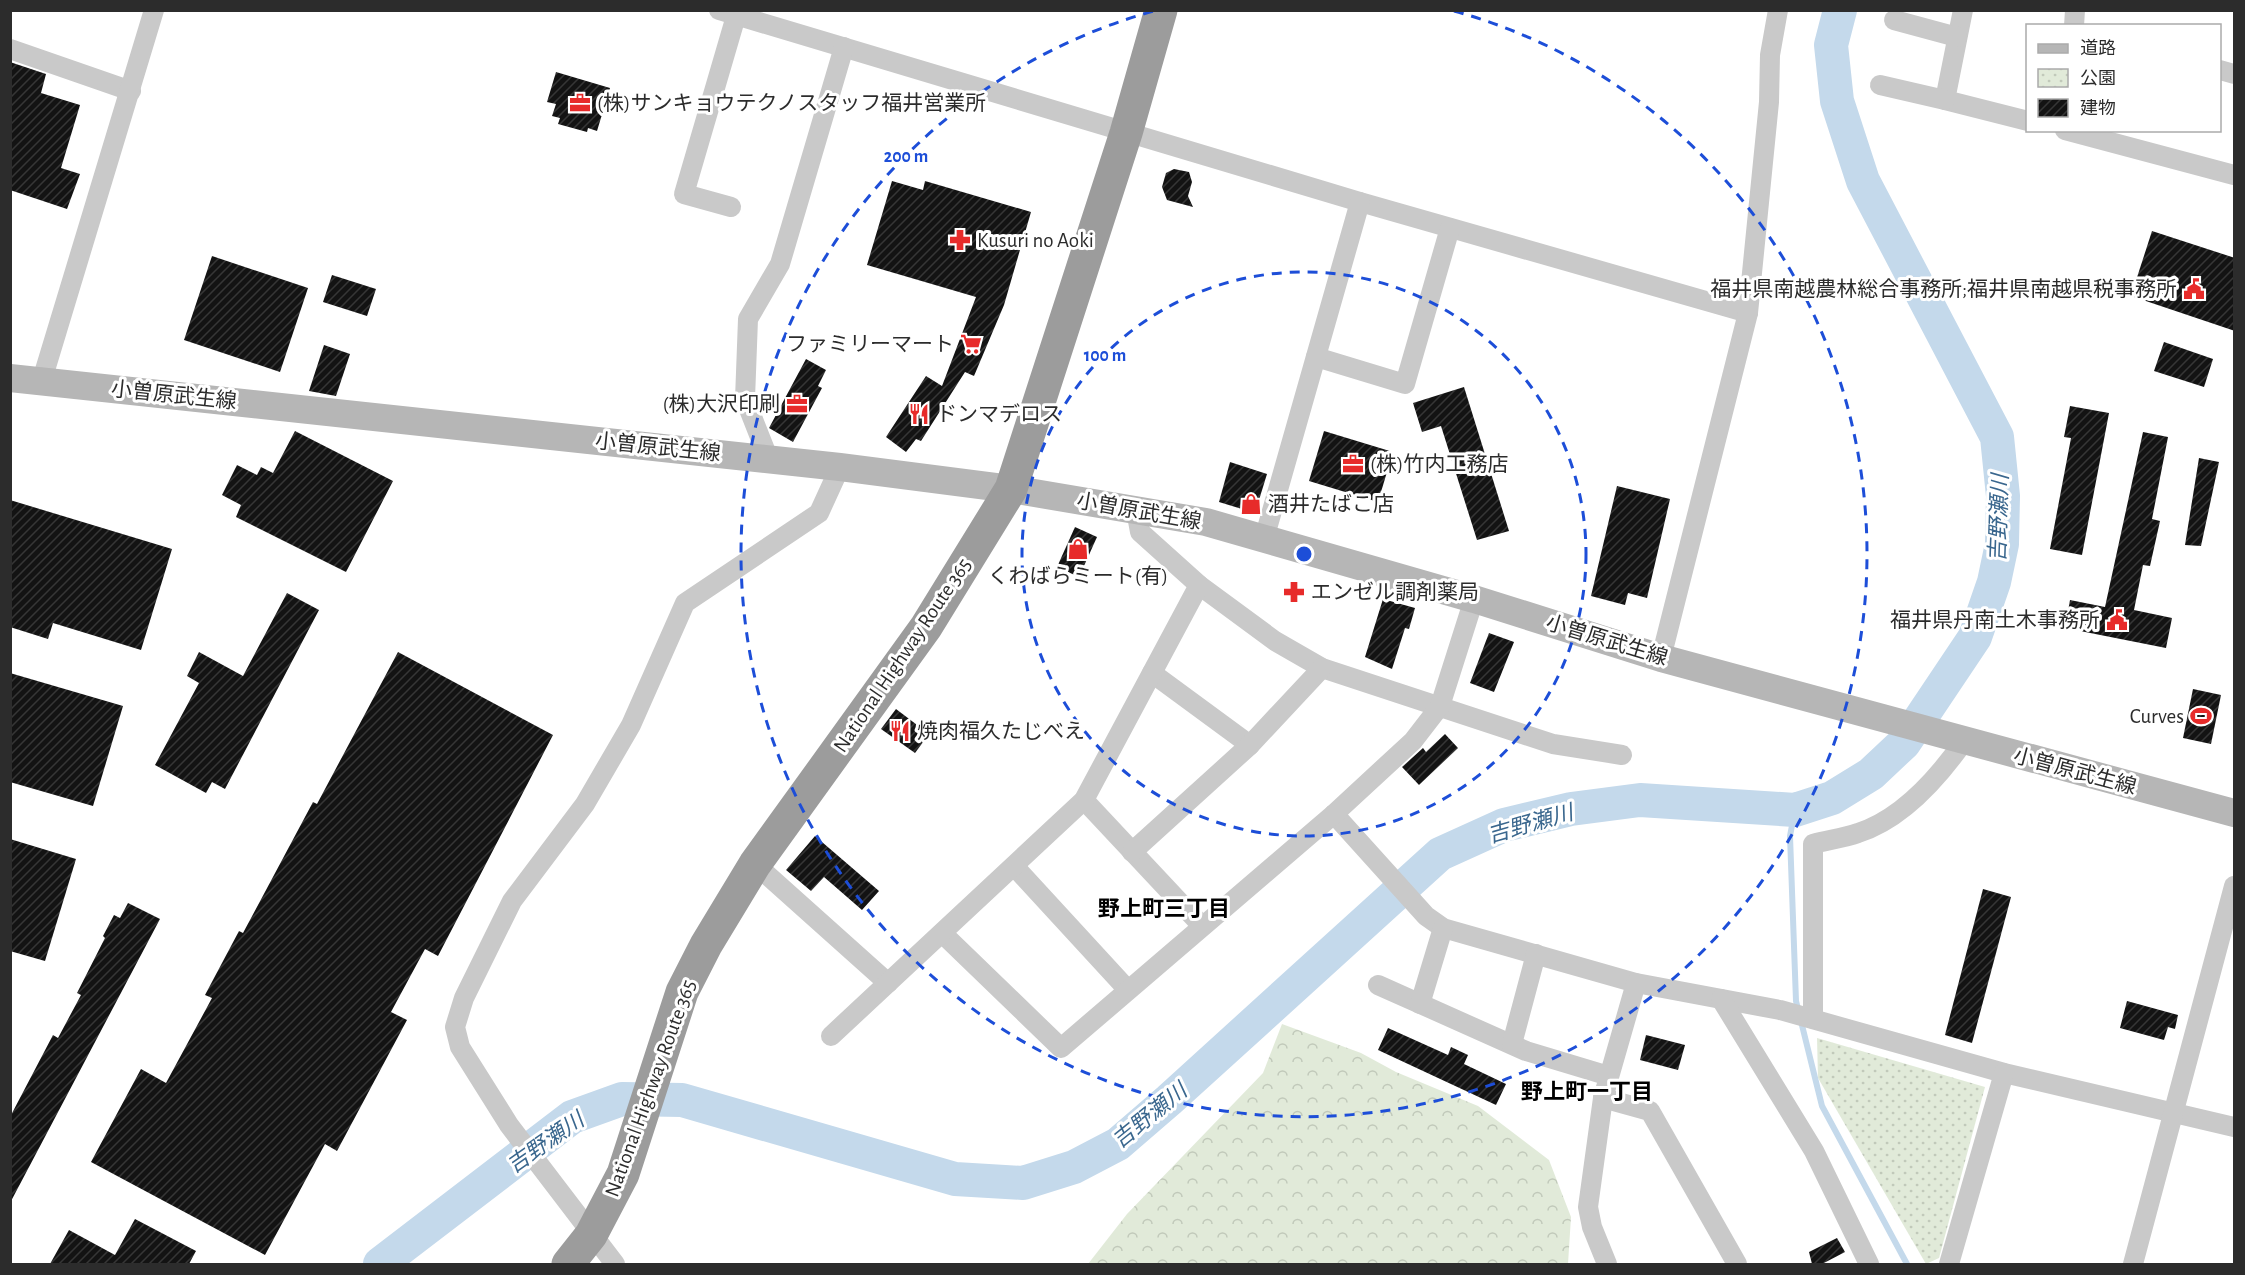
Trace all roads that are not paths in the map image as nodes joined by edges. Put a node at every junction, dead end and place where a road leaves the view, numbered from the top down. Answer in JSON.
{"nodes":[{"id":1,"x":154,"y":10,"type":"edge"},
{"id":2,"x":1161,"y":10,"type":"edge"},
{"id":3,"x":1778,"y":10,"type":"edge"},
{"id":4,"x":1963,"y":10,"type":"edge"},
{"id":5,"x":728,"y":13,"type":"edge"},
{"id":6,"x":1894,"y":20,"type":"dead end"},
{"id":7,"x":1957,"y":37,"type":"junction"},
{"id":8,"x":844,"y":47,"type":"junction"},
{"id":9,"x":10,"y":49,"type":"edge"},
{"id":10,"x":1880,"y":85,"type":"dead end"},
{"id":11,"x":131,"y":91,"type":"junction"},
{"id":12,"x":1945,"y":100,"type":"junction"},
{"id":13,"x":2026,"y":120,"type":"edge"},
{"id":14,"x":2073,"y":132,"type":"edge"},
{"id":15,"x":1126,"y":133,"type":"junction"},
{"id":16,"x":2235,"y":175,"type":"edge"},
{"id":17,"x":1360,"y":202,"type":"junction"},
{"id":18,"x":731,"y":207,"type":"dead end"},
{"id":19,"x":1450,"y":228,"type":"junction"},
{"id":20,"x":1748,"y":313,"type":"junction"},
{"id":21,"x":1316,"y":357,"type":"junction"},
{"id":22,"x":10,"y":378,"type":"edge"},
{"id":23,"x":42,"y":380,"type":"junction"},
{"id":24,"x":769,"y":460,"type":"junction"},
{"id":25,"x":840,"y":467,"type":"junction"},
{"id":26,"x":1011,"y":489,"type":"junction"},
{"id":27,"x":1136,"y":510,"type":"junction"},
{"id":28,"x":1263,"y":539,"type":"junction"},
{"id":29,"x":1199,"y":585,"type":"junction"},
{"id":30,"x":1474,"y":599,"type":"junction"},
{"id":31,"x":1661,"y":658,"type":"junction"},
{"id":32,"x":1322,"y":668,"type":"junction"},
{"id":33,"x":1152,"y":673,"type":"junction"},
{"id":34,"x":1440,"y":706,"type":"junction"},
{"id":35,"x":1959,"y":740,"type":"junction"},
{"id":36,"x":1250,"y":745,"type":"junction"},
{"id":37,"x":1622,"y":754,"type":"dead end"},
{"id":38,"x":1084,"y":800,"type":"junction"},
{"id":39,"x":2235,"y":813,"type":"edge"},
{"id":40,"x":1334,"y":814,"type":"junction"},
{"id":41,"x":1132,"y":852,"type":"junction"},
{"id":42,"x":755,"y":864,"type":"junction"},
{"id":43,"x":1014,"y":866,"type":"junction"},
{"id":44,"x":2235,"y":886,"type":"edge"},
{"id":45,"x":1202,"y":927,"type":"junction"},
{"id":46,"x":1443,"y":928,"type":"junction"},
{"id":47,"x":942,"y":933,"type":"junction"},
{"id":48,"x":1536,"y":954,"type":"junction"},
{"id":49,"x":888,"y":983,"type":"junction"},
{"id":50,"x":1636,"y":983,"type":"junction"},
{"id":51,"x":1378,"y":985,"type":"dead end"},
{"id":52,"x":1128,"y":990,"type":"junction"},
{"id":53,"x":1721,"y":999,"type":"junction"},
{"id":54,"x":1420,"y":1004,"type":"junction"},
{"id":55,"x":1813,"y":1019,"type":"junction"},
{"id":56,"x":831,"y":1036,"type":"dead end"},
{"id":57,"x":1512,"y":1044,"type":"junction"},
{"id":58,"x":2004,"y":1073,"type":"junction"},
{"id":59,"x":1610,"y":1076,"type":"junction"},
{"id":60,"x":1603,"y":1098,"type":"junction"},
{"id":61,"x":2174,"y":1112,"type":"junction"},
{"id":62,"x":2235,"y":1127,"type":"edge"},
{"id":63,"x":591,"y":1235,"type":"junction"},
{"id":64,"x":1863,"y":1262,"type":"edge"},
{"id":65,"x":568,"y":1264,"type":"edge"},
{"id":66,"x":615,"y":1264,"type":"edge"},
{"id":67,"x":1607,"y":1264,"type":"edge"},
{"id":68,"x":1737,"y":1264,"type":"edge"},
{"id":69,"x":1949,"y":1264,"type":"edge"},
{"id":70,"x":2133,"y":1264,"type":"edge"}],
"edges":[{"from":1,"to":11,"type":"street"},
{"from":2,"to":15,"type":"highway","name":"National Highway Route 365"},
{"from":3,"to":20,"type":"street"},
{"from":4,"to":7,"type":"street"},
{"from":5,"to":8,"type":"street"},
{"from":5,"to":18,"type":"street"},
{"from":6,"to":7,"type":"street"},
{"from":7,"to":12,"type":"street"},
{"from":8,"to":15,"type":"street"},
{"from":8,"to":24,"type":"street"},
{"from":9,"to":11,"type":"street"},
{"from":10,"to":12,"type":"street"},
{"from":11,"to":23,"type":"street"},
{"from":12,"to":13,"type":"street"},
{"from":14,"to":16,"type":"street"},
{"from":15,"to":17,"type":"street"},
{"from":15,"to":26,"type":"highway","name":"National Highway Route 365"},
{"from":17,"to":19,"type":"street"},
{"from":17,"to":21,"type":"street"},
{"from":19,"to":20,"type":"street"},
{"from":19,"to":21,"type":"street"},
{"from":20,"to":31,"type":"street"},
{"from":21,"to":28,"type":"street"},
{"from":22,"to":23,"type":"main road","name":"小曽原武生線"},
{"from":23,"to":24,"type":"main road","name":"小曽原武生線"},
{"from":24,"to":25,"type":"main road","name":"小曽原武生線"},
{"from":25,"to":26,"type":"main road","name":"小曽原武生線"},
{"from":25,"to":63,"type":"street"},
{"from":26,"to":27,"type":"main road","name":"小曽原武生線"},
{"from":26,"to":42,"type":"highway","name":"National Highway Route 365"},
{"from":27,"to":28,"type":"main road","name":"小曽原武生線"},
{"from":27,"to":29,"type":"street"},
{"from":28,"to":30,"type":"main road","name":"小曽原武生線"},
{"from":29,"to":32,"type":"street"},
{"from":29,"to":33,"type":"street"},
{"from":30,"to":31,"type":"main road","name":"小曽原武生線"},
{"from":30,"to":34,"type":"street"},
{"from":31,"to":35,"type":"main road","name":"小曽原武生線"},
{"from":32,"to":34,"type":"street"},
{"from":32,"to":36,"type":"street"},
{"from":33,"to":36,"type":"street"},
{"from":33,"to":38,"type":"street"},
{"from":34,"to":37,"type":"street"},
{"from":34,"to":40,"type":"street"},
{"from":35,"to":39,"type":"main road","name":"小曽原武生線"},
{"from":35,"to":55,"type":"street"},
{"from":36,"to":41,"type":"street"},
{"from":38,"to":41,"type":"street"},
{"from":38,"to":43,"type":"street"},
{"from":40,"to":45,"type":"street"},
{"from":40,"to":46,"type":"street"},
{"from":41,"to":45,"type":"street"},
{"from":42,"to":49,"type":"street"},
{"from":42,"to":63,"type":"highway","name":"National Highway Route 365"},
{"from":43,"to":47,"type":"street"},
{"from":43,"to":52,"type":"street"},
{"from":44,"to":61,"type":"street"},
{"from":45,"to":52,"type":"street"},
{"from":46,"to":48,"type":"street"},
{"from":46,"to":54,"type":"street"},
{"from":47,"to":49,"type":"street"},
{"from":47,"to":52,"type":"street"},
{"from":48,"to":50,"type":"street"},
{"from":48,"to":57,"type":"street"},
{"from":49,"to":56,"type":"street"},
{"from":50,"to":53,"type":"street"},
{"from":50,"to":59,"type":"street"},
{"from":51,"to":54,"type":"street"},
{"from":53,"to":55,"type":"street"},
{"from":53,"to":64,"type":"street"},
{"from":54,"to":57,"type":"street"},
{"from":55,"to":58,"type":"street"},
{"from":57,"to":59,"type":"street"},
{"from":58,"to":61,"type":"street"},
{"from":58,"to":69,"type":"street"},
{"from":59,"to":60,"type":"street"},
{"from":60,"to":67,"type":"street"},
{"from":60,"to":68,"type":"street"},
{"from":61,"to":62,"type":"street"},
{"from":61,"to":70,"type":"street"},
{"from":63,"to":65,"type":"highway","name":"National Highway Route 365"},
{"from":63,"to":66,"type":"street"}]}
